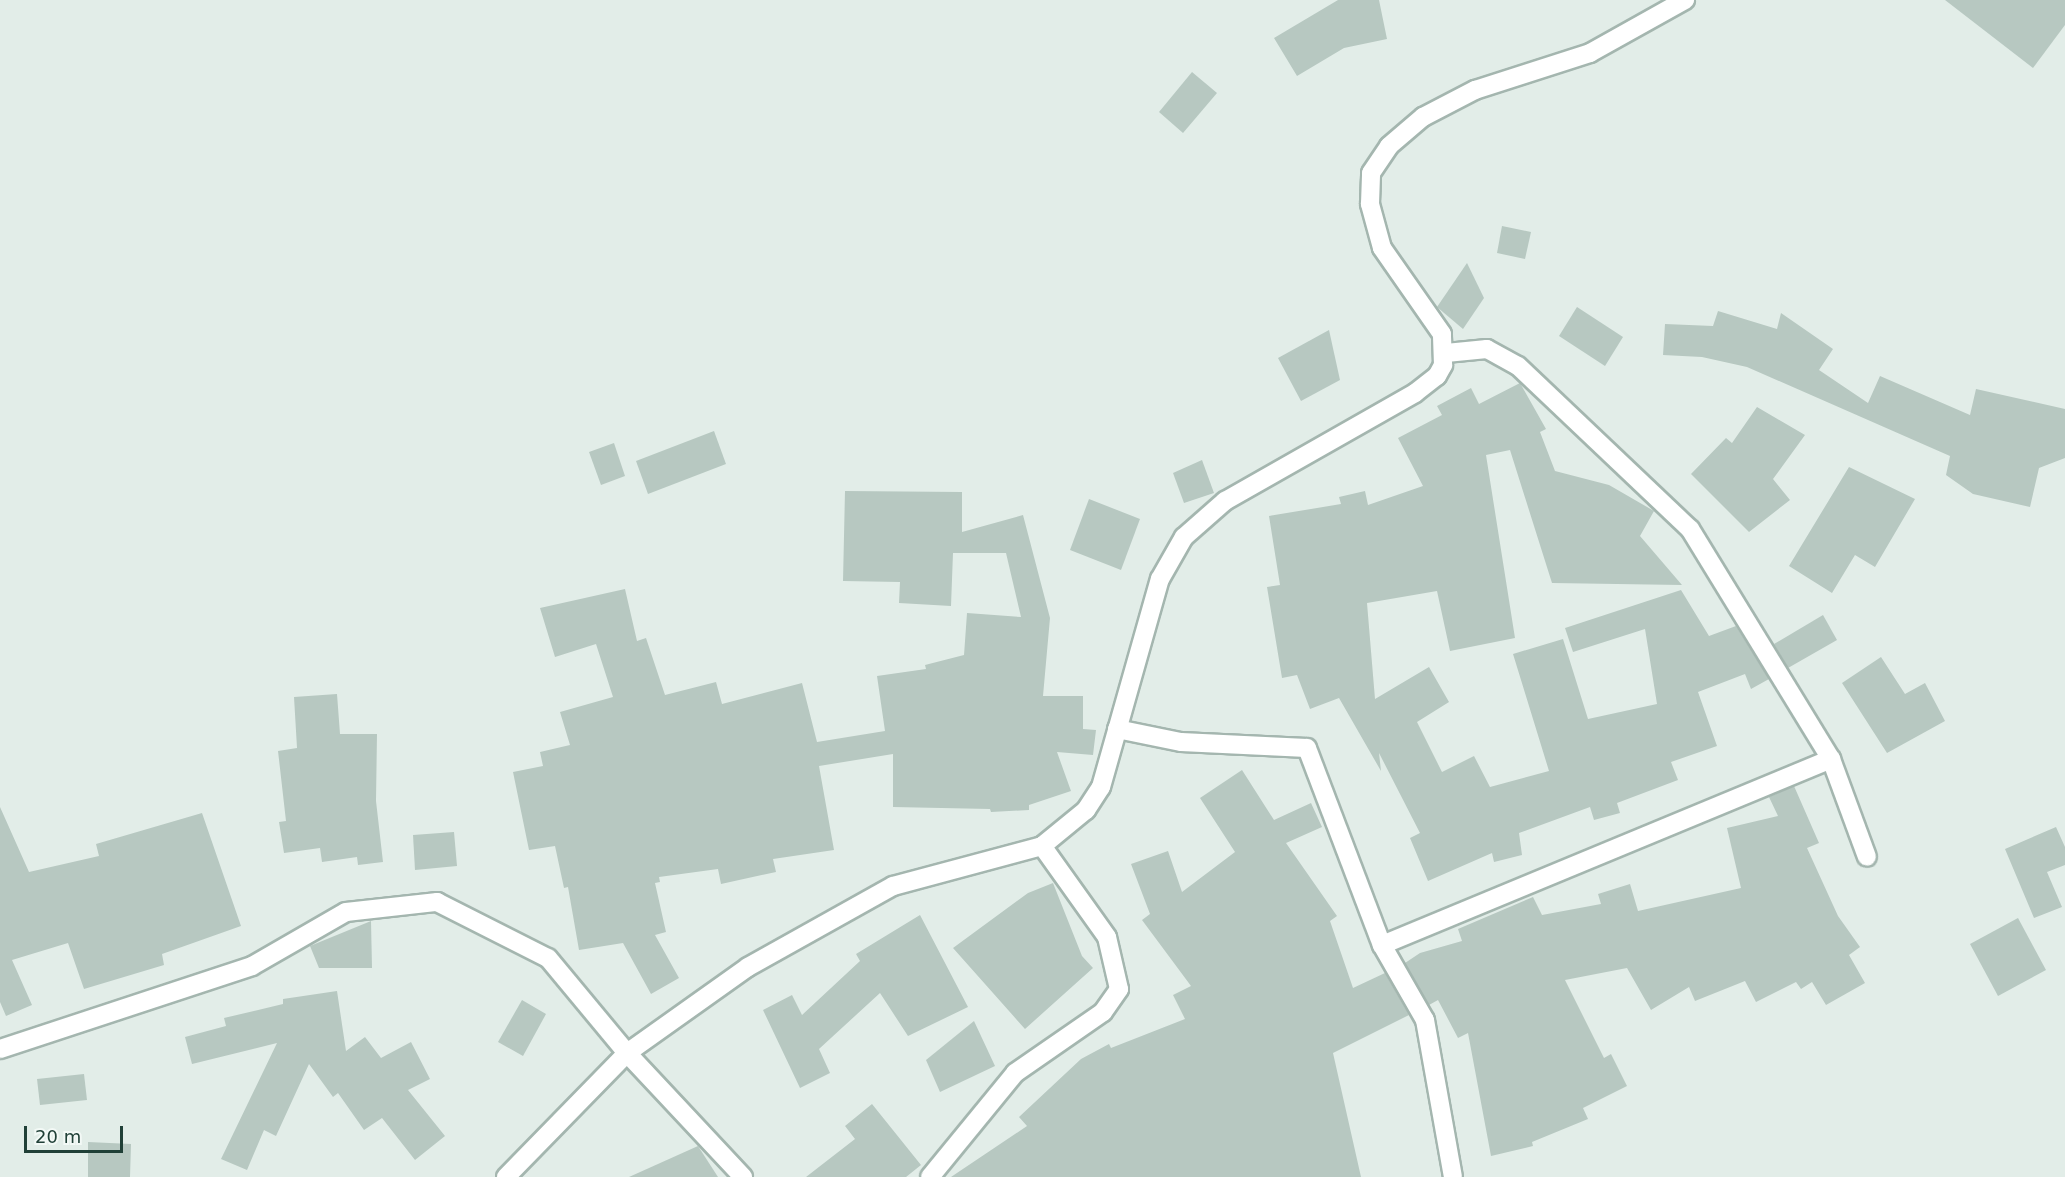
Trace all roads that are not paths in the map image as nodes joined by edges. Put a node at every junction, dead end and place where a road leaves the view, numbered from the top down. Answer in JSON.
{"nodes":[{"id":1,"x":1685,"y":0,"type":"edge"},
{"id":2,"x":1446,"y":353,"type":"junction"},
{"id":3,"x":1117,"y":729,"type":"junction"},
{"id":4,"x":1831,"y":759,"type":"junction"},
{"id":5,"x":1042,"y":846,"type":"junction"},
{"id":6,"x":1868,"y":857,"type":"dead end"},
{"id":7,"x":1382,"y":945,"type":"junction"},
{"id":8,"x":0,"y":1049,"type":"edge"},
{"id":9,"x":627,"y":1053,"type":"junction"},
{"id":10,"x":506,"y":1177,"type":"edge"},
{"id":11,"x":743,"y":1177,"type":"edge"},
{"id":12,"x":930,"y":1177,"type":"edge"},
{"id":13,"x":1452,"y":1177,"type":"edge"}],
"edges":[{"from":1,"to":2,"type":"street"},
{"from":2,"to":3,"type":"street"},
{"from":2,"to":4,"type":"street"},
{"from":3,"to":5,"type":"street"},
{"from":3,"to":7,"type":"street"},
{"from":4,"to":6,"type":"street"},
{"from":4,"to":7,"type":"street"},
{"from":5,"to":9,"type":"street"},
{"from":5,"to":12,"type":"street"},
{"from":7,"to":13,"type":"street"},
{"from":8,"to":9,"type":"street"},
{"from":9,"to":10,"type":"street"},
{"from":9,"to":11,"type":"street"}]}
